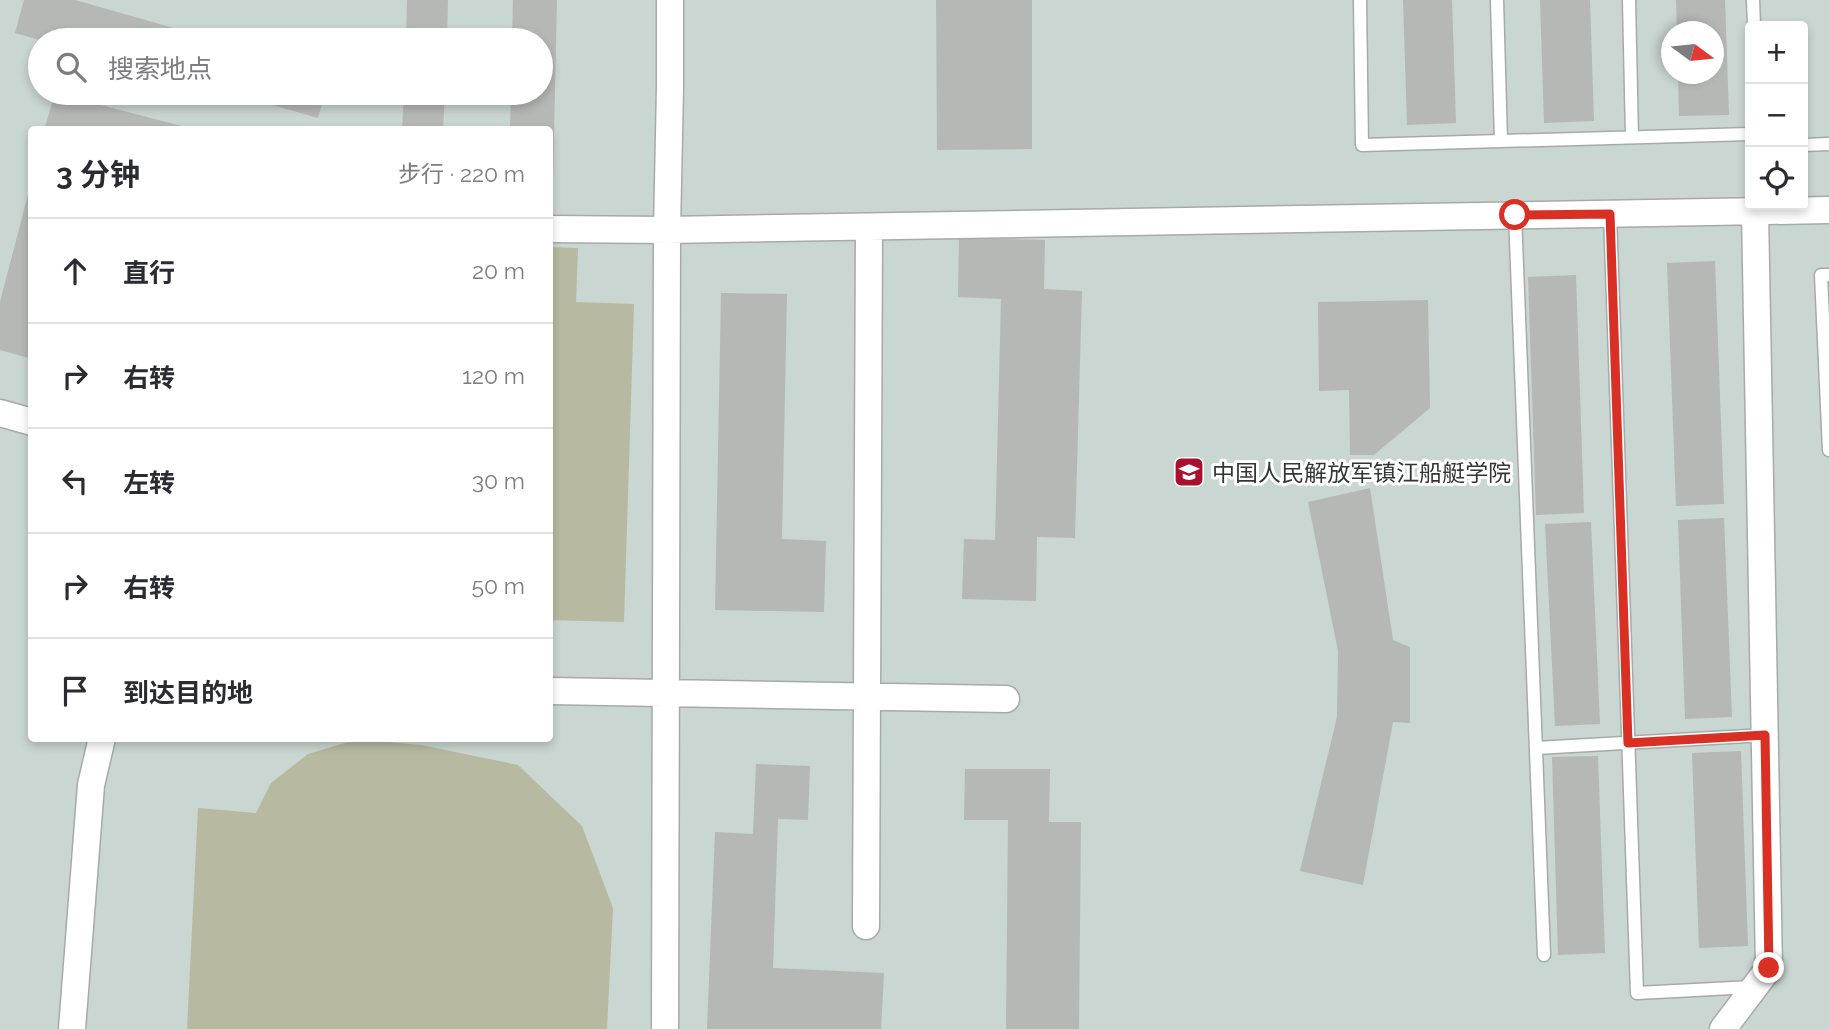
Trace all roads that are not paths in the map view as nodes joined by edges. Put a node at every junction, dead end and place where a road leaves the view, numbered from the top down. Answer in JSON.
{"nodes":[{"id":1,"x":670,"y":0,"type":"edge"},
{"id":2,"x":1360,"y":0,"type":"edge"},
{"id":3,"x":1497,"y":0,"type":"edge"},
{"id":4,"x":1629,"y":0,"type":"edge"},
{"id":5,"x":1753,"y":0,"type":"edge"},
{"id":6,"x":1754,"y":21,"type":"edge"},
{"id":7,"x":1745,"y":134,"type":"edge"},
{"id":8,"x":1632,"y":137,"type":"junction"},
{"id":9,"x":1501,"y":141,"type":"junction"},
{"id":10,"x":1829,"y":144,"type":"edge"},
{"id":11,"x":1808,"y":145,"type":"edge"},
{"id":12,"x":1829,"y":210,"type":"edge"},
{"id":13,"x":1755,"y":211,"type":"junction"},
{"id":14,"x":1610,"y":214,"type":"junction"},
{"id":15,"x":1515,"y":215,"type":"junction"},
{"id":16,"x":869,"y":227,"type":"junction"},
{"id":17,"x":553,"y":229,"type":"edge"},
{"id":18,"x":667,"y":230,"type":"junction"},
{"id":19,"x":1829,"y":275,"type":"edge"},
{"id":20,"x":0,"y":413,"type":"edge"},
{"id":21,"x":28,"y":421,"type":"edge"},
{"id":22,"x":1829,"y":450,"type":"edge"},
{"id":23,"x":553,"y":691,"type":"edge"},
{"id":24,"x":666,"y":693,"type":"junction"},
{"id":25,"x":867,"y":696,"type":"junction"},
{"id":26,"x":1006,"y":699,"type":"dead end"},
{"id":27,"x":1765,"y":735,"type":"junction"},
{"id":28,"x":101,"y":742,"type":"edge"},
{"id":29,"x":1628,"y":743,"type":"junction"},
{"id":30,"x":1536,"y":748,"type":"junction"},
{"id":31,"x":866,"y":926,"type":"dead end"},
{"id":32,"x":1544,"y":955,"type":"dead end"},
{"id":33,"x":1755,"y":986,"type":"junction"},
{"id":34,"x":72,"y":1029,"type":"edge"},
{"id":35,"x":666,"y":1029,"type":"edge"},
{"id":36,"x":1723,"y":1029,"type":"edge"}],
"edges":[{"from":1,"to":18,"type":"street"},
{"from":2,"to":9,"type":"lane"},
{"from":3,"to":9,"type":"lane"},
{"from":4,"to":8,"type":"lane"},
{"from":5,"to":6,"type":"lane"},
{"from":7,"to":8,"type":"lane"},
{"from":8,"to":9,"type":"lane"},
{"from":10,"to":11,"type":"lane"},
{"from":12,"to":13,"type":"street"},
{"from":13,"to":14,"type":"street"},
{"from":13,"to":27,"type":"street"},
{"from":14,"to":15,"type":"street"},
{"from":14,"to":29,"type":"lane"},
{"from":15,"to":16,"type":"street"},
{"from":15,"to":30,"type":"lane"},
{"from":16,"to":18,"type":"street"},
{"from":16,"to":25,"type":"street"},
{"from":17,"to":18,"type":"street"},
{"from":18,"to":24,"type":"street"},
{"from":19,"to":22,"type":"lane"},
{"from":20,"to":21,"type":"street"},
{"from":23,"to":24,"type":"street"},
{"from":24,"to":25,"type":"street"},
{"from":24,"to":35,"type":"street"},
{"from":25,"to":26,"type":"street"},
{"from":25,"to":31,"type":"street"},
{"from":27,"to":29,"type":"lane"},
{"from":27,"to":33,"type":"street"},
{"from":28,"to":34,"type":"street"},
{"from":29,"to":30,"type":"lane"},
{"from":29,"to":33,"type":"lane"},
{"from":30,"to":32,"type":"lane"},
{"from":33,"to":36,"type":"street"}]}
